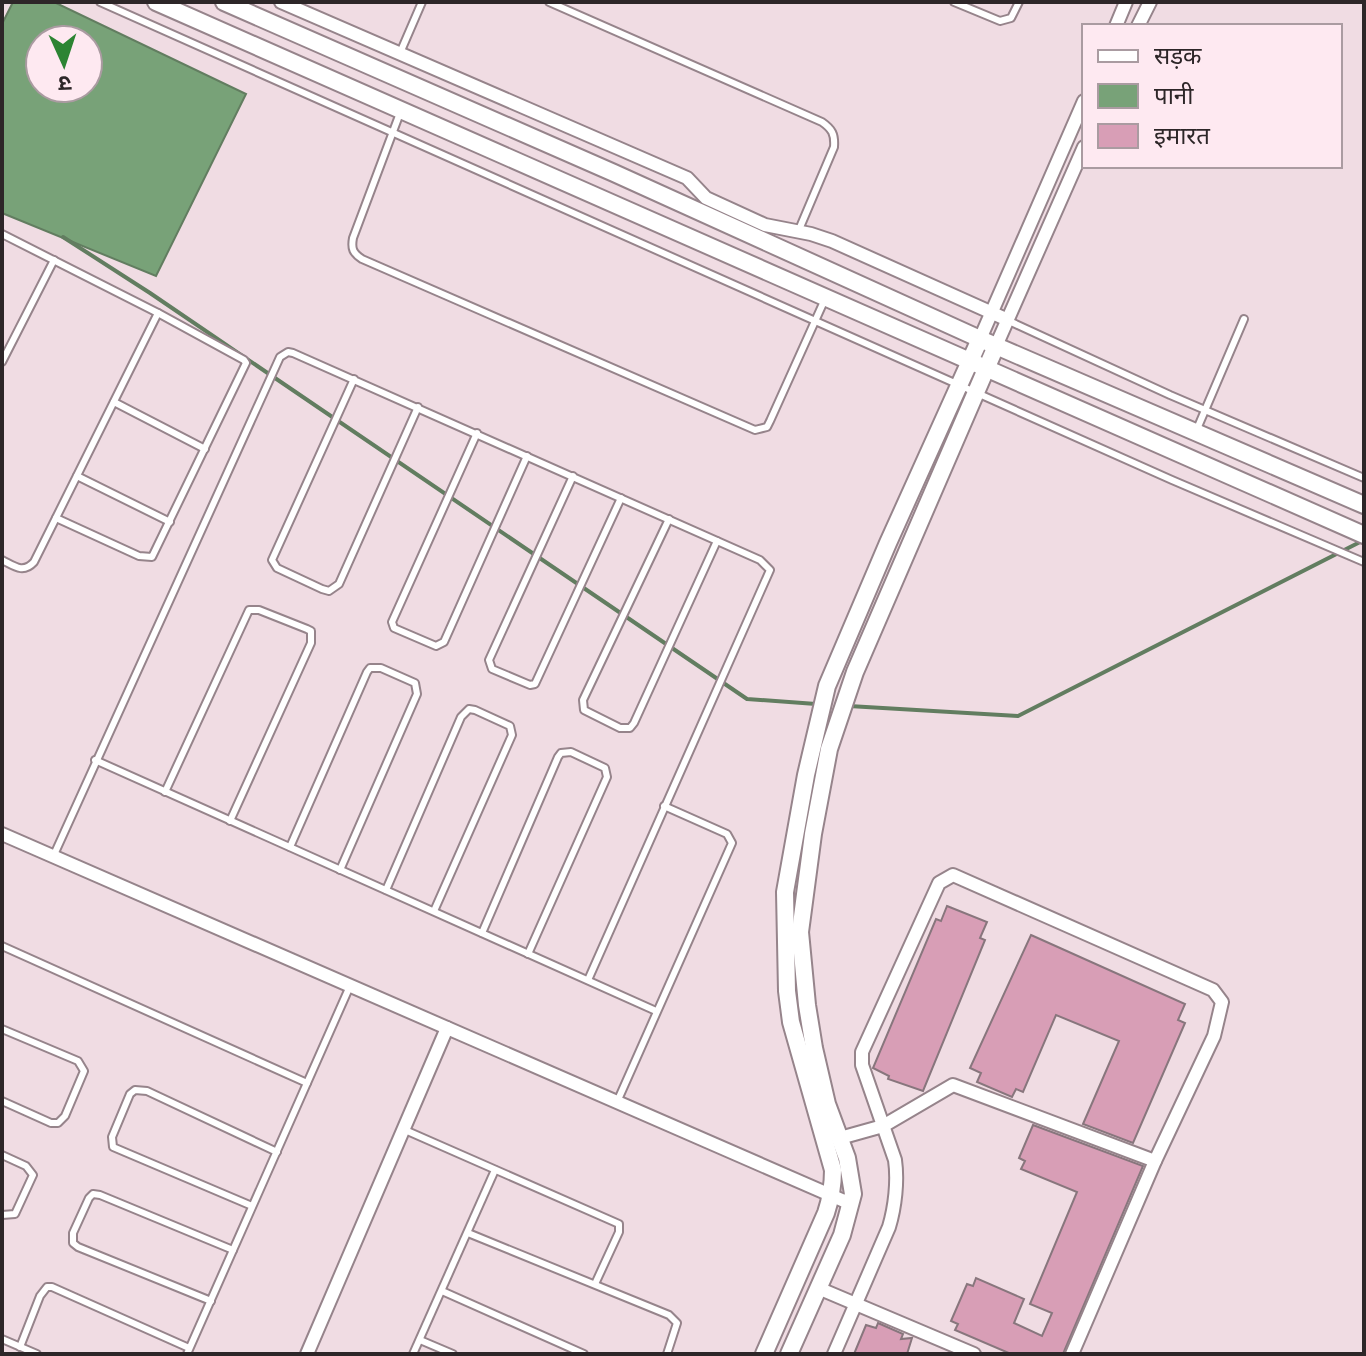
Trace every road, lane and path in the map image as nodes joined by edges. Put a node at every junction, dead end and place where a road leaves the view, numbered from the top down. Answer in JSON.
{"nodes":[{"id":1,"x":100,"y":2,"type":"edge"},
{"id":2,"x":156,"y":2,"type":"edge"},
{"id":3,"x":224,"y":2,"type":"edge"},
{"id":4,"x":281,"y":2,"type":"edge"},
{"id":5,"x":422,"y":2,"type":"edge"},
{"id":6,"x":549,"y":2,"type":"edge"},
{"id":7,"x":954,"y":2,"type":"edge"},
{"id":8,"x":1019,"y":2,"type":"edge"},
{"id":9,"x":1126,"y":2,"type":"edge"},
{"id":10,"x":1150,"y":2,"type":"edge"},
{"id":11,"x":1117,"y":24,"type":"edge"},
{"id":12,"x":1139,"y":24,"type":"edge"},
{"id":13,"x":400,"y":53,"type":"junction"},
{"id":14,"x":402,"y":110,"type":"junction"},
{"id":15,"x":1080,"y":121,"type":"edge"},
{"id":16,"x":392,"y":132,"type":"junction"},
{"id":17,"x":1082,"y":152,"type":"edge"},
{"id":18,"x":798,"y":232,"type":"junction"},
{"id":19,"x":2,"y":234,"type":"edge"},
{"id":20,"x":54,"y":260,"type":"junction"},
{"id":21,"x":826,"y":297,"type":"junction"},
{"id":22,"x":158,"y":313,"type":"junction"},
{"id":23,"x":991,"y":313,"type":"junction"},
{"id":24,"x":1244,"y":319,"type":"dead end"},
{"id":25,"x":816,"y":320,"type":"junction"},
{"id":26,"x":1008,"y":320,"type":"junction"},
{"id":27,"x":980,"y":339,"type":"junction"},
{"id":28,"x":996,"y":346,"type":"junction"},
{"id":29,"x":970,"y":361,"type":"junction"},
{"id":30,"x":2,"y":362,"type":"edge"},
{"id":31,"x":987,"y":368,"type":"junction"},
{"id":32,"x":354,"y":379,"type":"junction"},
{"id":33,"x":968,"y":387,"type":"junction"},
{"id":34,"x":114,"y":402,"type":"junction"},
{"id":35,"x":418,"y":407,"type":"junction"},
{"id":36,"x":1205,"y":410,"type":"junction"},
{"id":37,"x":1195,"y":432,"type":"junction"},
{"id":38,"x":477,"y":433,"type":"junction"},
{"id":39,"x":205,"y":449,"type":"junction"},
{"id":40,"x":527,"y":456,"type":"junction"},
{"id":41,"x":77,"y":476,"type":"junction"},
{"id":42,"x":573,"y":476,"type":"junction"},
{"id":43,"x":1364,"y":478,"type":"edge"},
{"id":44,"x":621,"y":498,"type":"junction"},
{"id":45,"x":1364,"y":505,"type":"edge"},
{"id":46,"x":56,"y":518,"type":"junction"},
{"id":47,"x":669,"y":519,"type":"junction"},
{"id":48,"x":170,"y":522,"type":"junction"},
{"id":49,"x":1364,"y":534,"type":"edge"},
{"id":50,"x":717,"y":541,"type":"junction"},
{"id":51,"x":2,"y":560,"type":"edge"},
{"id":52,"x":1364,"y":562,"type":"edge"},
{"id":53,"x":95,"y":760,"type":"junction"},
{"id":54,"x":165,"y":792,"type":"junction"},
{"id":55,"x":664,"y":806,"type":"junction"},
{"id":56,"x":230,"y":821,"type":"junction"},
{"id":57,"x":2,"y":834,"type":"edge"},
{"id":58,"x":290,"y":847,"type":"junction"},
{"id":59,"x":53,"y":857,"type":"junction"},
{"id":60,"x":340,"y":870,"type":"junction"},
{"id":61,"x":386,"y":890,"type":"junction"},
{"id":62,"x":434,"y":911,"type":"junction"},
{"id":63,"x":482,"y":933,"type":"junction"},
{"id":64,"x":2,"y":946,"type":"edge"},
{"id":65,"x":528,"y":954,"type":"junction"},
{"id":66,"x":588,"y":980,"type":"junction"},
{"id":67,"x":350,"y":986,"type":"junction"},
{"id":68,"x":656,"y":1011,"type":"junction"},
{"id":69,"x":447,"y":1028,"type":"junction"},
{"id":70,"x":2,"y":1029,"type":"edge"},
{"id":71,"x":307,"y":1083,"type":"junction"},
{"id":72,"x":2,"y":1101,"type":"edge"},
{"id":73,"x":617,"y":1102,"type":"junction"},
{"id":74,"x":883,"y":1126,"type":"junction"},
{"id":75,"x":405,"y":1130,"type":"junction"},
{"id":76,"x":840,"y":1138,"type":"junction"},
{"id":77,"x":277,"y":1152,"type":"junction"},
{"id":78,"x":2,"y":1155,"type":"edge"},
{"id":79,"x":1155,"y":1161,"type":"junction"},
{"id":80,"x":495,"y":1170,"type":"junction"},
{"id":81,"x":832,"y":1195,"type":"junction"},
{"id":82,"x":851,"y":1204,"type":"junction"},
{"id":83,"x":252,"y":1206,"type":"junction"},
{"id":84,"x":2,"y":1215,"type":"edge"},
{"id":85,"x":468,"y":1233,"type":"junction"},
{"id":86,"x":233,"y":1250,"type":"junction"},
{"id":87,"x":595,"y":1284,"type":"junction"},
{"id":88,"x":818,"y":1288,"type":"junction"},
{"id":89,"x":442,"y":1291,"type":"junction"},
{"id":90,"x":211,"y":1301,"type":"junction"},
{"id":91,"x":856,"y":1304,"type":"junction"},
{"id":92,"x":2,"y":1339,"type":"edge"},
{"id":93,"x":420,"y":1340,"type":"junction"},
{"id":94,"x":20,"y":1347,"type":"junction"},
{"id":95,"x":188,"y":1351,"type":"edge"},
{"id":96,"x":37,"y":1354,"type":"edge"},
{"id":97,"x":307,"y":1354,"type":"edge"},
{"id":98,"x":413,"y":1354,"type":"edge"},
{"id":99,"x":453,"y":1354,"type":"edge"},
{"id":100,"x":584,"y":1354,"type":"edge"},
{"id":101,"x":667,"y":1354,"type":"edge"},
{"id":102,"x":764,"y":1354,"type":"edge"},
{"id":103,"x":789,"y":1354,"type":"edge"},
{"id":104,"x":834,"y":1354,"type":"edge"},
{"id":105,"x":974,"y":1354,"type":"edge"},
{"id":106,"x":1072,"y":1354,"type":"edge"}],
"edges":[{"from":1,"to":16,"type":"lane"},
{"from":2,"to":14,"type":"street"},
{"from":3,"to":27,"type":"street"},
{"from":4,"to":13,"type":"street"},
{"from":5,"to":13,"type":"lane"},
{"from":6,"to":18,"type":"lane"},
{"from":7,"to":8,"type":"lane"},
{"from":9,"to":11,"type":"street"},
{"from":10,"to":12,"type":"street"},
{"from":13,"to":18,"type":"street"},
{"from":14,"to":16,"type":"lane"},
{"from":14,"to":21,"type":"street"},
{"from":15,"to":23,"type":"street"},
{"from":16,"to":25,"type":"lane"},
{"from":16,"to":25,"type":"lane"},
{"from":17,"to":26,"type":"street"},
{"from":18,"to":23,"type":"street"},
{"from":19,"to":20,"type":"lane"},
{"from":20,"to":22,"type":"lane"},
{"from":20,"to":30,"type":"lane"},
{"from":21,"to":25,"type":"lane"},
{"from":21,"to":29,"type":"street"},
{"from":22,"to":34,"type":"lane"},
{"from":22,"to":39,"type":"lane"},
{"from":23,"to":26,"type":"street"},
{"from":23,"to":27,"type":"street"},
{"from":24,"to":36,"type":"lane"},
{"from":25,"to":33,"type":"lane"},
{"from":26,"to":28,"type":"street"},
{"from":26,"to":36,"type":"lane"},
{"from":27,"to":28,"type":"street"},
{"from":27,"to":29,"type":"street"},
{"from":28,"to":31,"type":"street"},
{"from":28,"to":37,"type":"street"},
{"from":29,"to":31,"type":"street"},
{"from":29,"to":33,"type":"street"},
{"from":31,"to":33,"type":"street"},
{"from":31,"to":49,"type":"street"},
{"from":32,"to":35,"type":"lane"},
{"from":32,"to":35,"type":"lane"},
{"from":32,"to":53,"type":"lane"},
{"from":33,"to":52,"type":"lane"},
{"from":33,"to":76,"type":"street"},
{"from":33,"to":81,"type":"street"},
{"from":34,"to":39,"type":"lane"},
{"from":34,"to":41,"type":"lane"},
{"from":35,"to":38,"type":"lane"},
{"from":36,"to":37,"type":"lane"},
{"from":36,"to":43,"type":"lane"},
{"from":37,"to":45,"type":"street"},
{"from":38,"to":40,"type":"lane"},
{"from":38,"to":40,"type":"lane"},
{"from":39,"to":48,"type":"lane"},
{"from":40,"to":42,"type":"lane"},
{"from":41,"to":46,"type":"lane"},
{"from":41,"to":48,"type":"lane"},
{"from":42,"to":44,"type":"lane"},
{"from":42,"to":44,"type":"lane"},
{"from":44,"to":47,"type":"lane"},
{"from":46,"to":48,"type":"lane"},
{"from":46,"to":51,"type":"lane"},
{"from":47,"to":50,"type":"lane"},
{"from":47,"to":50,"type":"lane"},
{"from":50,"to":55,"type":"lane"},
{"from":53,"to":54,"type":"lane"},
{"from":53,"to":59,"type":"lane"},
{"from":54,"to":56,"type":"lane"},
{"from":54,"to":56,"type":"lane"},
{"from":55,"to":66,"type":"lane"},
{"from":55,"to":68,"type":"lane"},
{"from":56,"to":58,"type":"lane"},
{"from":57,"to":59,"type":"street"},
{"from":58,"to":60,"type":"lane"},
{"from":58,"to":60,"type":"lane"},
{"from":59,"to":67,"type":"street"},
{"from":60,"to":61,"type":"lane"},
{"from":61,"to":62,"type":"lane"},
{"from":61,"to":62,"type":"lane"},
{"from":62,"to":63,"type":"lane"},
{"from":63,"to":65,"type":"lane"},
{"from":63,"to":65,"type":"lane"},
{"from":64,"to":71,"type":"lane"},
{"from":65,"to":66,"type":"lane"},
{"from":66,"to":68,"type":"lane"},
{"from":67,"to":69,"type":"street"},
{"from":67,"to":71,"type":"lane"},
{"from":68,"to":73,"type":"lane"},
{"from":69,"to":73,"type":"street"},
{"from":69,"to":75,"type":"street"},
{"from":70,"to":72,"type":"lane"},
{"from":71,"to":77,"type":"lane"},
{"from":73,"to":81,"type":"street"},
{"from":74,"to":76,"type":"street"},
{"from":74,"to":79,"type":"street"},
{"from":74,"to":79,"type":"street"},
{"from":74,"to":91,"type":"street"},
{"from":75,"to":80,"type":"lane"},
{"from":75,"to":97,"type":"street"},
{"from":76,"to":82,"type":"street"},
{"from":77,"to":83,"type":"lane"},
{"from":77,"to":83,"type":"lane"},
{"from":78,"to":84,"type":"lane"},
{"from":79,"to":106,"type":"street"},
{"from":80,"to":85,"type":"lane"},
{"from":80,"to":87,"type":"lane"},
{"from":81,"to":82,"type":"street"},
{"from":81,"to":102,"type":"street"},
{"from":82,"to":88,"type":"street"},
{"from":83,"to":86,"type":"lane"},
{"from":85,"to":87,"type":"lane"},
{"from":85,"to":89,"type":"lane"},
{"from":86,"to":90,"type":"lane"},
{"from":86,"to":90,"type":"lane"},
{"from":87,"to":101,"type":"lane"},
{"from":88,"to":91,"type":"street"},
{"from":88,"to":103,"type":"street"},
{"from":89,"to":93,"type":"lane"},
{"from":89,"to":100,"type":"lane"},
{"from":90,"to":95,"type":"lane"},
{"from":91,"to":104,"type":"street"},
{"from":91,"to":105,"type":"street"},
{"from":92,"to":94,"type":"lane"},
{"from":93,"to":98,"type":"lane"},
{"from":93,"to":99,"type":"lane"},
{"from":94,"to":95,"type":"lane"},
{"from":94,"to":96,"type":"lane"}]}
